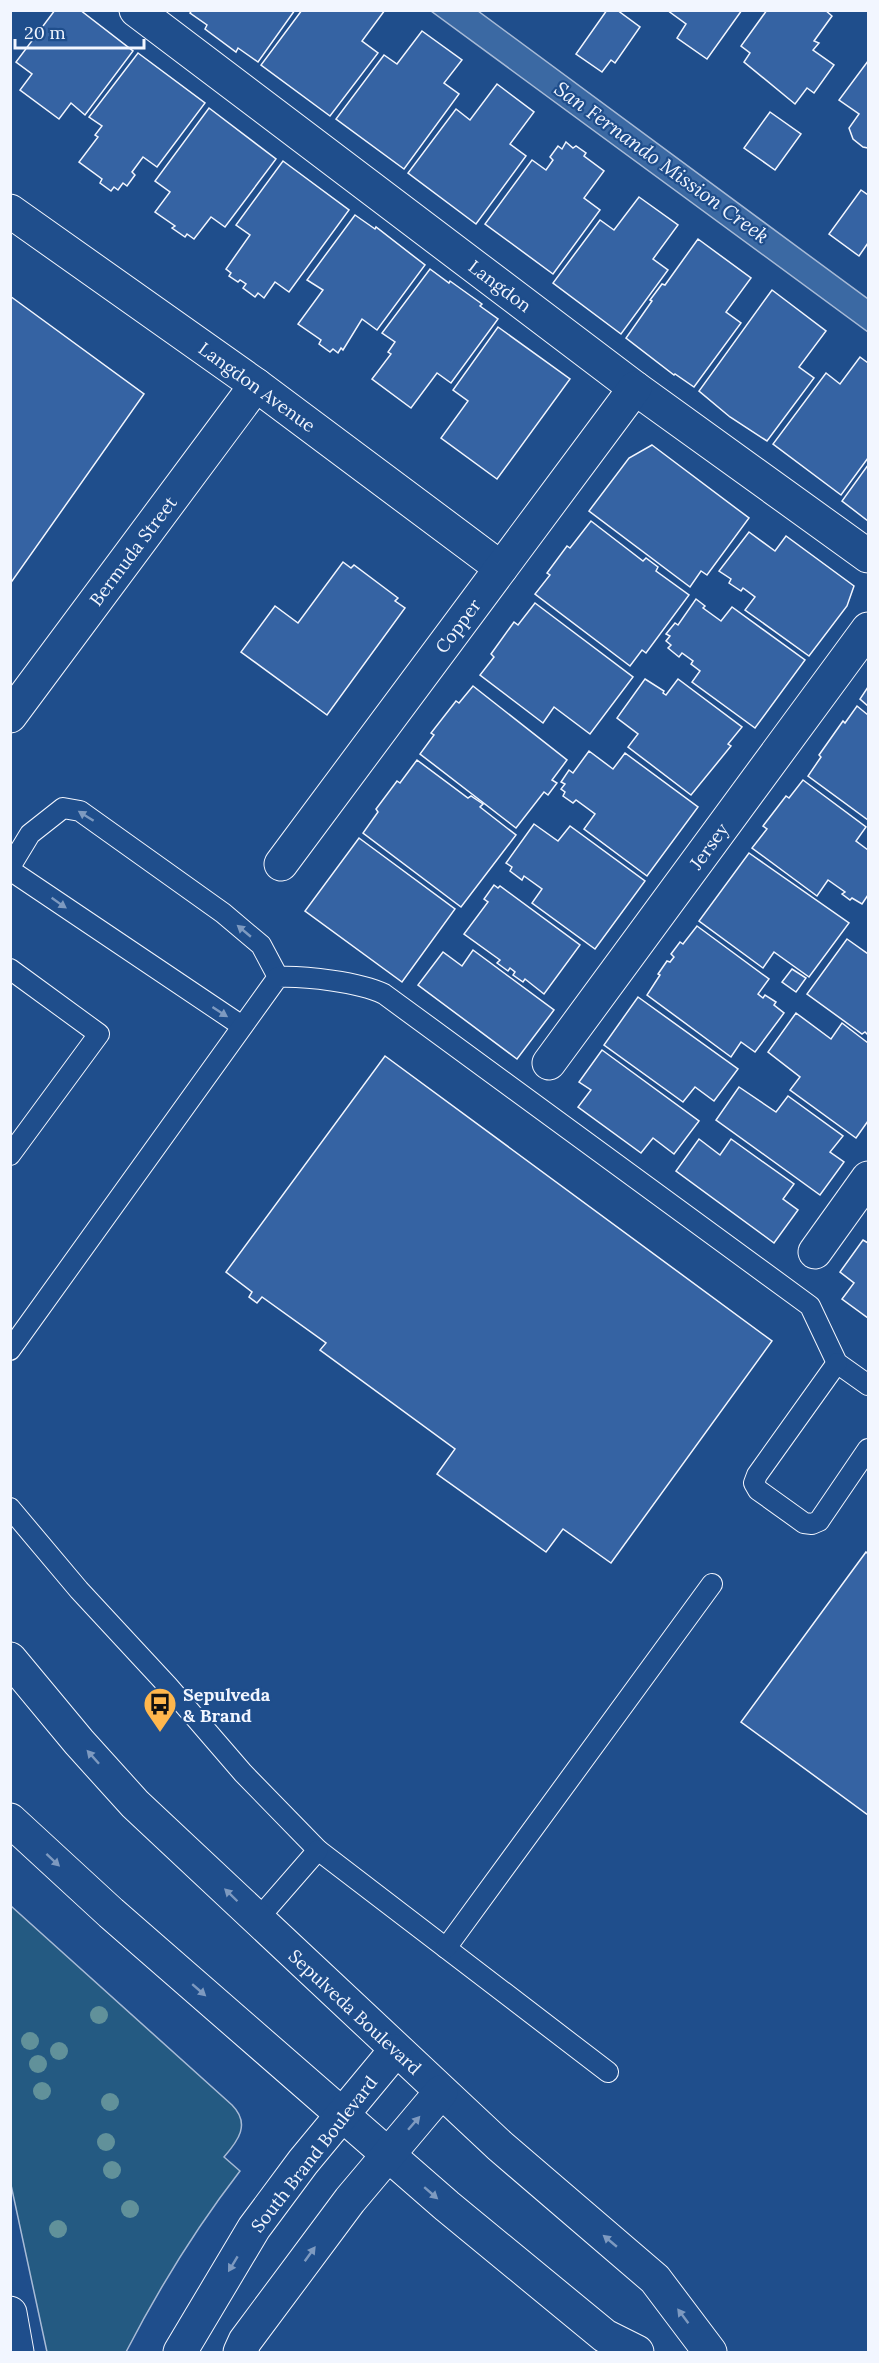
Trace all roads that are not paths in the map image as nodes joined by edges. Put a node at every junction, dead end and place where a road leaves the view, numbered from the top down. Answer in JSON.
{"nodes":[{"id":1,"x":136,"y":10,"type":"edge"},
{"id":2,"x":10,"y":211,"type":"edge"},
{"id":3,"x":256,"y":385,"type":"junction"},
{"id":4,"x":635,"y":388,"type":"junction"},
{"id":5,"x":868,"y":555,"type":"edge"},
{"id":6,"x":501,"y":568,"type":"junction"},
{"id":7,"x":868,"y":629,"type":"edge"},
{"id":8,"x":10,"y":716,"type":"edge"},
{"id":9,"x":280,"y":864,"type":"dead end"},
{"id":10,"x":10,"y":868,"type":"edge"},
{"id":11,"x":10,"y":969,"type":"edge"},
{"id":12,"x":278,"y":977,"type":"junction"},
{"id":13,"x":242,"y":1026,"type":"junction"},
{"id":14,"x":549,"y":1063,"type":"dead end"},
{"id":15,"x":10,"y":1155,"type":"edge"},
{"id":16,"x":868,"y":1178,"type":"edge"},
{"id":17,"x":815,"y":1252,"type":"dead end"},
{"id":18,"x":10,"y":1350,"type":"edge"},
{"id":19,"x":837,"y":1364,"type":"junction"},
{"id":20,"x":868,"y":1385,"type":"edge"},
{"id":21,"x":868,"y":1449,"type":"edge"},
{"id":22,"x":10,"y":1508,"type":"edge"},
{"id":23,"x":712,"y":1584,"type":"dead end"},
{"id":24,"x":10,"y":1659,"type":"edge"},
{"id":25,"x":10,"y":1820,"type":"edge"},
{"id":26,"x":318,"y":1850,"type":"junction"},
{"id":27,"x":257,"y":1920,"type":"junction"},
{"id":28,"x":446,"y":1948,"type":"junction"},
{"id":29,"x":395,"y":2050,"type":"junction"},
{"id":30,"x":608,"y":2073,"type":"dead end"},
{"id":31,"x":441,"y":2092,"type":"junction"},
{"id":32,"x":342,"y":2115,"type":"junction"},
{"id":33,"x":387,"y":2154,"type":"junction"},
{"id":34,"x":10,"y":2313,"type":"edge"},
{"id":35,"x":17,"y":2352,"type":"edge"},
{"id":36,"x":180,"y":2352,"type":"edge"},
{"id":37,"x":240,"y":2352,"type":"edge"},
{"id":38,"x":637,"y":2352,"type":"edge"},
{"id":39,"x":710,"y":2352,"type":"edge"}],
"edges":[{"from":1,"to":4,"type":"street","name":"Langdon"},
{"from":2,"to":3,"type":"street","name":"Langdon Avenue"},
{"from":3,"to":6,"type":"street","name":"Langdon Avenue"},
{"from":3,"to":8,"type":"street","name":"Bermuda Street"},
{"from":4,"to":5,"type":"street","name":"Langdon"},
{"from":4,"to":6,"type":"street","name":"Copper"},
{"from":6,"to":9,"type":"street","name":"Copper"},
{"from":7,"to":14,"type":"street","name":"Jersey"},
{"from":12,"to":10,"type":"lane","one_way":true},
{"from":10,"to":13,"type":"lane","one_way":true},
{"from":11,"to":15,"type":"lane"},
{"from":12,"to":13,"type":"lane"},
{"from":12,"to":19,"type":"lane"},
{"from":13,"to":18,"type":"lane"},
{"from":16,"to":17,"type":"street"},
{"from":19,"to":20,"type":"lane"},
{"from":19,"to":21,"type":"lane"},
{"from":22,"to":26,"type":"lane"},
{"from":23,"to":28,"type":"lane"},
{"from":27,"to":24,"type":"street","name":"Sepulveda Boulevard","one_way":true},
{"from":25,"to":32,"type":"street","one_way":true},
{"from":26,"to":27,"type":"lane"},
{"from":26,"to":28,"type":"lane"},
{"from":27,"to":29,"type":"street","name":"Sepulveda Boulevard"},
{"from":28,"to":30,"type":"lane"},
{"from":29,"to":31,"type":"street","name":"Sepulveda Boulevard"},
{"from":29,"to":32,"type":"street","name":"South Brand Boulevard"},
{"from":33,"to":31,"type":"street","one_way":true},
{"from":39,"to":31,"type":"street","name":"Sepulveda Boulevard","one_way":true},
{"from":32,"to":33,"type":"street"},
{"from":32,"to":36,"type":"street","name":"South Brand Boulevard","one_way":true},
{"from":37,"to":33,"type":"street","one_way":true},
{"from":33,"to":38,"type":"street","one_way":true},
{"from":34,"to":35,"type":"street"}]}
